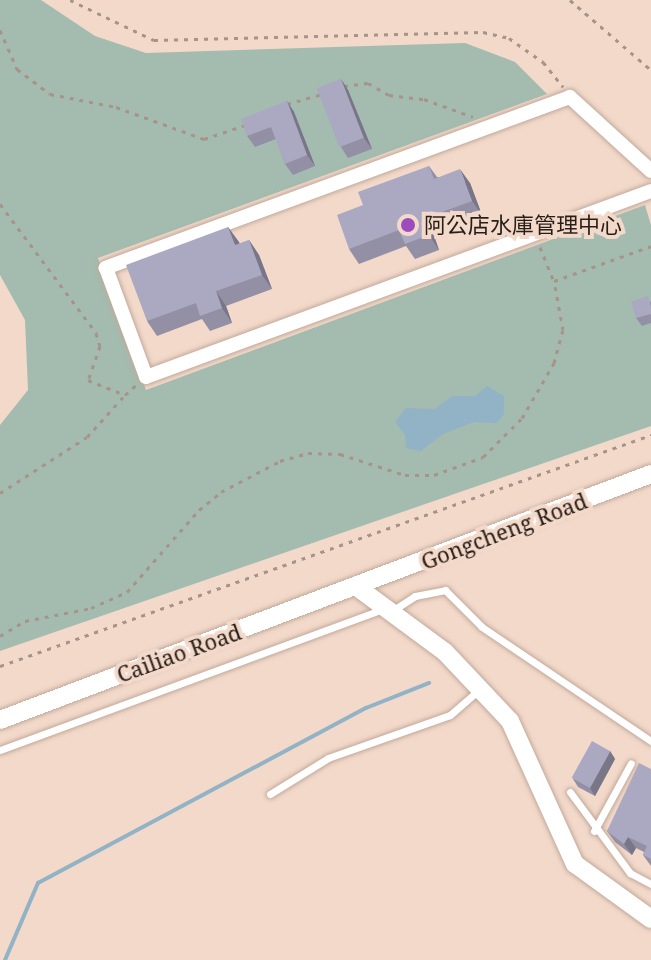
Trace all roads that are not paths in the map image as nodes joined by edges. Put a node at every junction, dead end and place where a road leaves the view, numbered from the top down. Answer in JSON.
{"nodes":[{"id":1,"x":651,"y":171,"type":"edge"},
{"id":2,"x":651,"y":191,"type":"edge"},
{"id":3,"x":651,"y":474,"type":"edge"},
{"id":4,"x":357,"y":587,"type":"junction"},
{"id":5,"x":394,"y":613,"type":"junction"},
{"id":6,"x":480,"y":688,"type":"junction"},
{"id":7,"x":0,"y":720,"type":"edge"},
{"id":8,"x":651,"y":741,"type":"edge"},
{"id":9,"x":0,"y":750,"type":"edge"},
{"id":10,"x":631,"y":763,"type":"dead end"},
{"id":11,"x":570,"y":792,"type":"dead end"},
{"id":12,"x":270,"y":794,"type":"dead end"},
{"id":13,"x":594,"y":831,"type":"junction"},
{"id":14,"x":651,"y":884,"type":"edge"},
{"id":15,"x":651,"y":919,"type":"edge"}],
"edges":[{"from":1,"to":2,"type":"street"},
{"from":3,"to":4,"type":"street","name":"Gongcheng Road"},
{"from":4,"to":5,"type":"street"},
{"from":4,"to":7,"type":"street","name":"Cailiao Road"},
{"from":5,"to":6,"type":"street"},
{"from":5,"to":8,"type":"lane"},
{"from":5,"to":9,"type":"lane"},
{"from":6,"to":12,"type":"lane"},
{"from":6,"to":15,"type":"street"},
{"from":10,"to":13,"type":"lane"},
{"from":11,"to":13,"type":"lane"},
{"from":13,"to":14,"type":"lane"}]}
